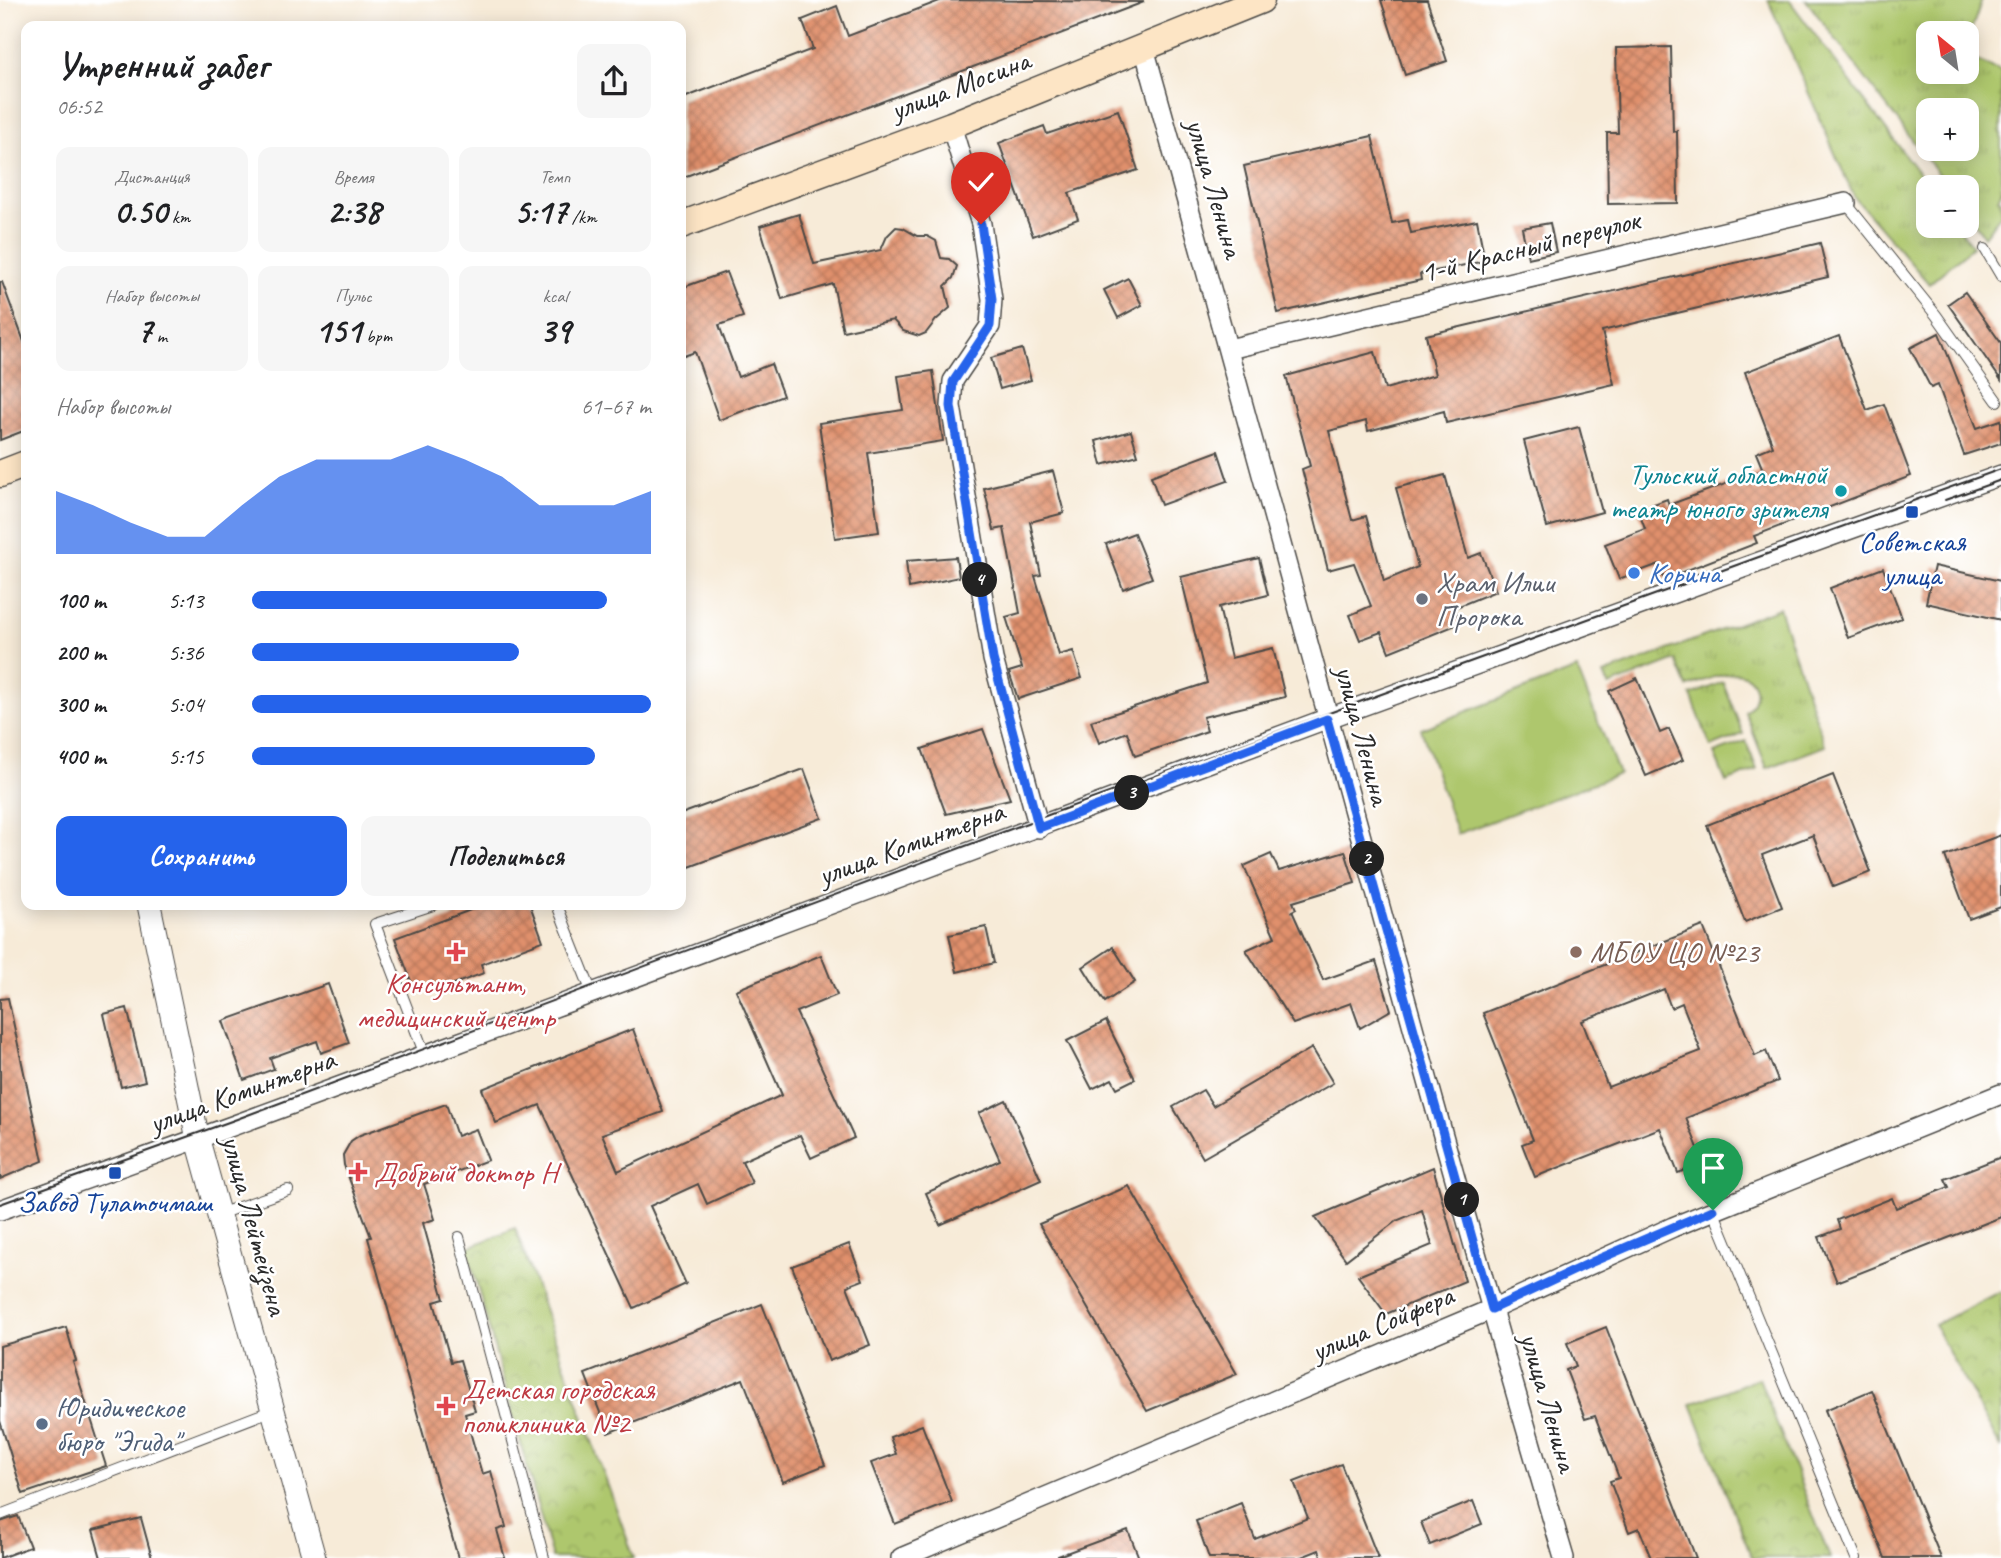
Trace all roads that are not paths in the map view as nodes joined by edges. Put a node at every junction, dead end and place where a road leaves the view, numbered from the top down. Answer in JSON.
{"nodes":[{"id":1,"x":1261,"y":0,"type":"edge"},
{"id":2,"x":1144,"y":48,"type":"junction"},
{"id":3,"x":951,"y":125,"type":"junction"},
{"id":4,"x":1846,"y":203,"type":"joint"},
{"id":5,"x":686,"y":223,"type":"edge"},
{"id":6,"x":1985,"y":249,"type":"dead end"},
{"id":7,"x":2001,"y":276,"type":"edge"},
{"id":8,"x":1229,"y":349,"type":"junction"},
{"id":9,"x":1997,"y":401,"type":"dead end"},
{"id":10,"x":21,"y":466,"type":"edge"},
{"id":11,"x":0,"y":474,"type":"edge"},
{"id":12,"x":2001,"y":475,"type":"edge"},
{"id":13,"x":1327,"y":719,"type":"junction"},
{"id":14,"x":1039,"y":828,"type":"junction"},
{"id":15,"x":150,"y":910,"type":"edge"},
{"id":16,"x":418,"y":910,"type":"edge"},
{"id":17,"x":560,"y":910,"type":"edge"},
{"id":18,"x":592,"y":993,"type":"junction"},
{"id":19,"x":425,"y":1055,"type":"junction"},
{"id":20,"x":2001,"y":1094,"type":"edge"},
{"id":21,"x":198,"y":1139,"type":"junction"},
{"id":22,"x":288,"y":1190,"type":"dead end"},
{"id":23,"x":0,"y":1210,"type":"edge"},
{"id":24,"x":1713,"y":1210,"type":"junction"},
{"id":25,"x":219,"y":1214,"type":"junction"},
{"id":26,"x":459,"y":1237,"type":"dead end"},
{"id":27,"x":1492,"y":1309,"type":"junction"},
{"id":28,"x":273,"y":1410,"type":"junction"},
{"id":29,"x":0,"y":1515,"type":"edge"},
{"id":30,"x":314,"y":1558,"type":"edge"},
{"id":31,"x":544,"y":1558,"type":"edge"},
{"id":32,"x":901,"y":1558,"type":"edge"},
{"id":33,"x":1564,"y":1558,"type":"edge"},
{"id":34,"x":1856,"y":1558,"type":"edge"}],
"edges":[{"from":1,"to":2,"type":"main road","name":"улица Мосина"},
{"from":2,"to":3,"type":"main road","name":"улица Мосина"},
{"from":2,"to":8,"type":"street","name":"улица Ленина"},
{"from":3,"to":5,"type":"main road","name":"улица Мосина"},
{"from":3,"to":14,"type":"street"},
{"from":4,"to":8,"type":"street","name":"1-й Красный переулок"},
{"from":4,"to":9,"type":"lane"},
{"from":6,"to":7,"type":"lane"},
{"from":8,"to":13,"type":"street","name":"улица Ленина"},
{"from":10,"to":11,"type":"main road"},
{"from":12,"to":13,"type":"street","name":"улица Коминтерна"},
{"from":13,"to":14,"type":"street","name":"улица Коминтерна"},
{"from":13,"to":27,"type":"street","name":"улица Ленина"},
{"from":14,"to":18,"type":"street","name":"улица Коминтерна"},
{"from":15,"to":21,"type":"street","name":"улица Лейтейзена"},
{"from":16,"to":19,"type":"lane"},
{"from":17,"to":18,"type":"lane"},
{"from":18,"to":19,"type":"street","name":"улица Коминтерна"},
{"from":19,"to":21,"type":"street","name":"улица Коминтерна"},
{"from":20,"to":24,"type":"street","name":"улица Сойфера"},
{"from":21,"to":23,"type":"street","name":"улица Коминтерна"},
{"from":21,"to":25,"type":"street","name":"улица Лейтейзена"},
{"from":22,"to":25,"type":"lane"},
{"from":24,"to":27,"type":"street","name":"улица Сойфера"},
{"from":24,"to":34,"type":"lane"},
{"from":25,"to":28,"type":"street","name":"улица Лейтейзена"},
{"from":26,"to":31,"type":"lane"},
{"from":27,"to":32,"type":"street","name":"улица Сойфера"},
{"from":27,"to":33,"type":"street","name":"улица Ленина"},
{"from":28,"to":29,"type":"lane"},
{"from":28,"to":30,"type":"street","name":"улица Лейтейзена"}]}
